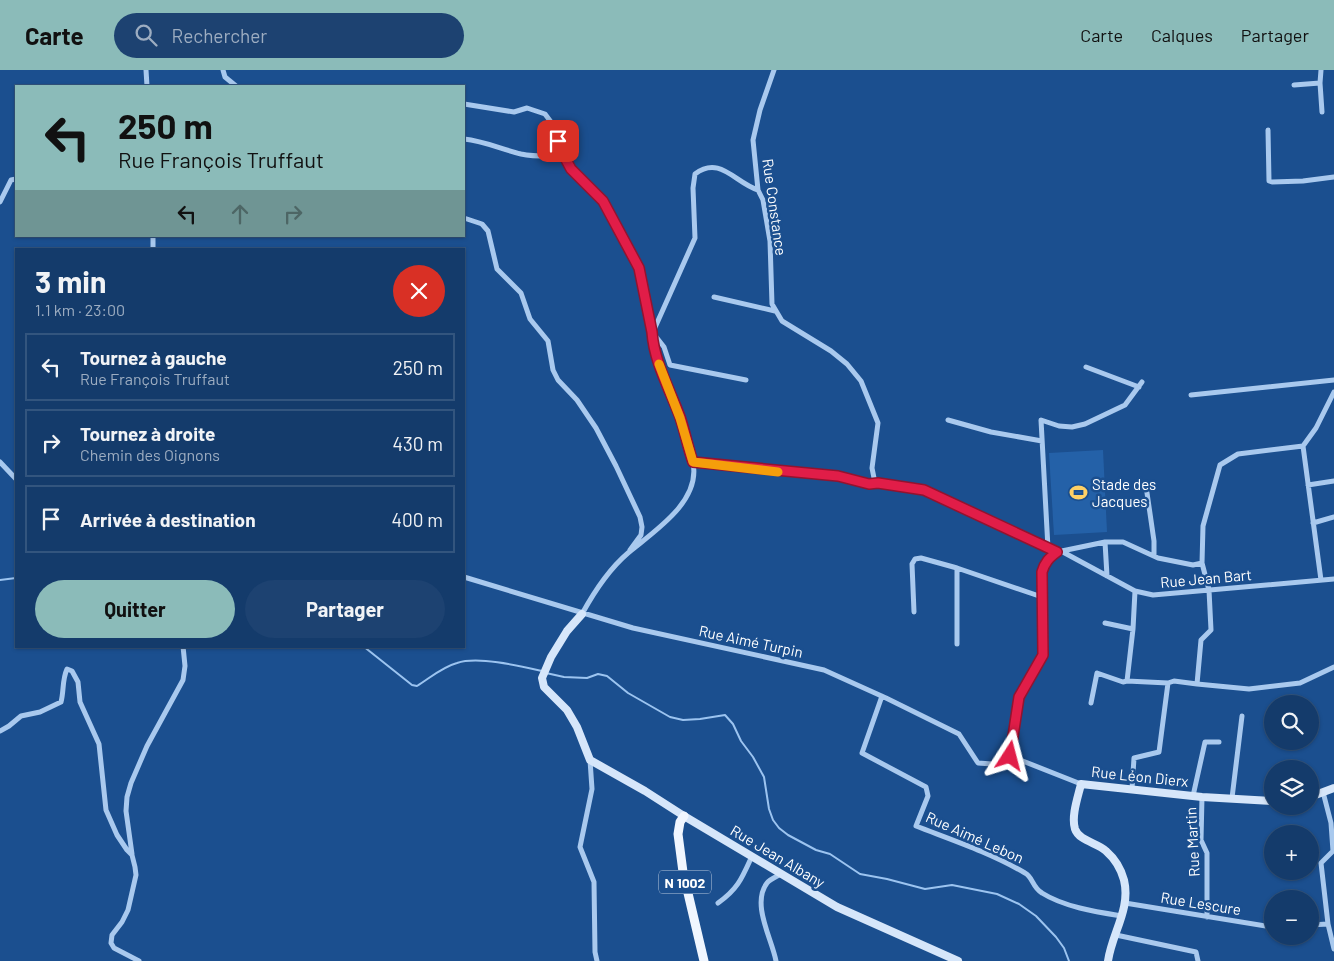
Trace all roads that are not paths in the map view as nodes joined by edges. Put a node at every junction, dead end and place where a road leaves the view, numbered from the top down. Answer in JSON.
{"nodes":[{"id":1,"x":146,"y":70,"type":"edge"},
{"id":2,"x":223,"y":70,"type":"edge"},
{"id":3,"x":774,"y":70,"type":"edge"},
{"id":4,"x":1320,"y":70,"type":"edge"},
{"id":5,"x":1320,"y":83,"type":"junction"},
{"id":6,"x":1294,"y":84,"type":"dead end"},
{"id":7,"x":147,"y":85,"type":"edge"},
{"id":8,"x":235,"y":85,"type":"edge"},
{"id":9,"x":465,"y":104,"type":"edge"},
{"id":10,"x":1322,"y":112,"type":"dead end"},
{"id":11,"x":1268,"y":130,"type":"dead end"},
{"id":12,"x":465,"y":139,"type":"edge"},
{"id":13,"x":564,"y":156,"type":"junction"},
{"id":14,"x":1334,"y":177,"type":"edge"},
{"id":15,"x":15,"y":179,"type":"edge"},
{"id":16,"x":758,"y":190,"type":"junction"},
{"id":17,"x":0,"y":202,"type":"edge"},
{"id":18,"x":465,"y":218,"type":"edge"},
{"id":19,"x":714,"y":297,"type":"dead end"},
{"id":20,"x":775,"y":310,"type":"junction"},
{"id":21,"x":652,"y":332,"type":"junction"},
{"id":22,"x":1086,"y":367,"type":"dead end"},
{"id":23,"x":746,"y":380,"type":"dead end"},
{"id":24,"x":1334,"y":380,"type":"edge"},
{"id":25,"x":1334,"y":392,"type":"edge"},
{"id":26,"x":1191,"y":395,"type":"dead end"},
{"id":27,"x":948,"y":420,"type":"dead end"},
{"id":28,"x":1042,"y":441,"type":"junction"},
{"id":29,"x":1303,"y":446,"type":"junction"},
{"id":30,"x":0,"y":462,"type":"edge"},
{"id":31,"x":693,"y":462,"type":"junction"},
{"id":32,"x":15,"y":478,"type":"edge"},
{"id":33,"x":1334,"y":481,"type":"edge"},
{"id":34,"x":878,"y":483,"type":"junction"},
{"id":35,"x":1146,"y":486,"type":"dead end"},
{"id":36,"x":1308,"y":486,"type":"junction"},
{"id":37,"x":1334,"y":517,"type":"edge"},
{"id":38,"x":1313,"y":523,"type":"junction"},
{"id":39,"x":1105,"y":542,"type":"junction"},
{"id":40,"x":1048,"y":548,"type":"junction"},
{"id":41,"x":1059,"y":552,"type":"junction"},
{"id":42,"x":628,"y":553,"type":"junction"},
{"id":43,"x":1154,"y":556,"type":"junction"},
{"id":44,"x":1202,"y":563,"type":"junction"},
{"id":45,"x":957,"y":568,"type":"junction"},
{"id":46,"x":1106,"y":576,"type":"junction"},
{"id":47,"x":465,"y":577,"type":"edge"},
{"id":48,"x":1334,"y":579,"type":"edge"},
{"id":49,"x":1321,"y":580,"type":"junction"},
{"id":50,"x":1209,"y":590,"type":"junction"},
{"id":51,"x":1135,"y":591,"type":"junction"},
{"id":52,"x":1042,"y":598,"type":"junction"},
{"id":53,"x":914,"y":612,"type":"dead end"},
{"id":54,"x":582,"y":614,"type":"junction"},
{"id":55,"x":1105,"y":623,"type":"dead end"},
{"id":56,"x":1133,"y":629,"type":"junction"},
{"id":57,"x":957,"y":644,"type":"dead end"},
{"id":58,"x":183,"y":648,"type":"edge"},
{"id":59,"x":1334,"y":667,"type":"edge"},
{"id":60,"x":1127,"y":681,"type":"junction"},
{"id":61,"x":1168,"y":683,"type":"junction"},
{"id":62,"x":1197,"y":684,"type":"junction"},
{"id":63,"x":882,"y":696,"type":"junction"},
{"id":64,"x":1091,"y":703,"type":"dead end"},
{"id":65,"x":1242,"y":716,"type":"dead end"},
{"id":66,"x":0,"y":731,"type":"edge"},
{"id":67,"x":1219,"y":742,"type":"dead end"},
{"id":68,"x":1010,"y":756,"type":"junction"},
{"id":69,"x":590,"y":760,"type":"junction"},
{"id":70,"x":1081,"y":784,"type":"junction"},
{"id":71,"x":1334,"y":788,"type":"edge"},
{"id":72,"x":1132,"y":789,"type":"junction"},
{"id":73,"x":1323,"y":792,"type":"junction"},
{"id":74,"x":1319,"y":794,"type":"edge"},
{"id":75,"x":1193,"y":796,"type":"junction"},
{"id":76,"x":1202,"y":797,"type":"junction"},
{"id":77,"x":1232,"y":798,"type":"junction"},
{"id":78,"x":1264,"y":800,"type":"edge"},
{"id":79,"x":684,"y":816,"type":"junction"},
{"id":80,"x":1333,"y":823,"type":"edge"},
{"id":81,"x":132,"y":855,"type":"junction"},
{"id":82,"x":752,"y":856,"type":"junction"},
{"id":83,"x":780,"y":874,"type":"junction"},
{"id":84,"x":718,"y":903,"type":"dead end"},
{"id":85,"x":1125,"y":903,"type":"junction"},
{"id":86,"x":1122,"y":916,"type":"junction"},
{"id":87,"x":1207,"y":917,"type":"junction"},
{"id":88,"x":1319,"y":924,"type":"edge"},
{"id":89,"x":1328,"y":924,"type":"junction"},
{"id":90,"x":1264,"y":926,"type":"edge"},
{"id":91,"x":1116,"y":935,"type":"junction"},
{"id":92,"x":1334,"y":949,"type":"edge"},
{"id":93,"x":139,"y":961,"type":"edge"},
{"id":94,"x":597,"y":961,"type":"edge"},
{"id":95,"x":702,"y":961,"type":"edge"},
{"id":96,"x":776,"y":961,"type":"edge"},
{"id":97,"x":958,"y":961,"type":"edge"},
{"id":98,"x":1108,"y":961,"type":"edge"},
{"id":99,"x":1198,"y":961,"type":"edge"}],
"edges":[{"from":1,"to":7,"type":"street"},
{"from":2,"to":8,"type":"street"},
{"from":3,"to":16,"type":"street","name":"Rue Constance"},
{"from":4,"to":5,"type":"street"},
{"from":5,"to":6,"type":"street"},
{"from":5,"to":10,"type":"street"},
{"from":9,"to":13,"type":"street"},
{"from":11,"to":14,"type":"street"},
{"from":12,"to":13,"type":"street"},
{"from":13,"to":21,"type":"street"},
{"from":15,"to":17,"type":"street"},
{"from":16,"to":20,"type":"street","name":"Rue Constance"},
{"from":16,"to":21,"type":"street"},
{"from":18,"to":42,"type":"street"},
{"from":19,"to":20,"type":"street"},
{"from":20,"to":34,"type":"street"},
{"from":21,"to":23,"type":"street"},
{"from":21,"to":31,"type":"street"},
{"from":22,"to":28,"type":"street"},
{"from":24,"to":26,"type":"street"},
{"from":25,"to":29,"type":"street"},
{"from":27,"to":28,"type":"street"},
{"from":28,"to":40,"type":"street"},
{"from":29,"to":36,"type":"street"},
{"from":29,"to":44,"type":"street"},
{"from":30,"to":32,"type":"street"},
{"from":31,"to":34,"type":"street","name":"Rue Jean Bart"},
{"from":31,"to":42,"type":"street"},
{"from":33,"to":36,"type":"street"},
{"from":34,"to":40,"type":"street","name":"Rue Jean Bart"},
{"from":35,"to":43,"type":"street"},
{"from":36,"to":38,"type":"street"},
{"from":37,"to":38,"type":"street"},
{"from":38,"to":49,"type":"street"},
{"from":39,"to":41,"type":"street"},
{"from":39,"to":43,"type":"street"},
{"from":39,"to":46,"type":"street"},
{"from":40,"to":41,"type":"street","name":"Rue Jean Bart"},
{"from":41,"to":46,"type":"street","name":"Rue Jean Bart"},
{"from":41,"to":52,"type":"street"},
{"from":42,"to":54,"type":"street"},
{"from":43,"to":44,"type":"street"},
{"from":44,"to":50,"type":"street"},
{"from":45,"to":52,"type":"street"},
{"from":45,"to":53,"type":"street"},
{"from":45,"to":57,"type":"street"},
{"from":46,"to":51,"type":"street","name":"Rue Jean Bart"},
{"from":47,"to":54,"type":"street","name":"Rue Aimé Turpin"},
{"from":48,"to":49,"type":"street","name":"Rue Jean Bart"},
{"from":49,"to":50,"type":"street","name":"Rue Jean Bart"},
{"from":50,"to":51,"type":"street","name":"Rue Jean Bart"},
{"from":50,"to":62,"type":"street"},
{"from":51,"to":56,"type":"street"},
{"from":52,"to":68,"type":"street"},
{"from":54,"to":63,"type":"street","name":"Rue Aimé Turpin"},
{"from":54,"to":69,"type":"street"},
{"from":55,"to":56,"type":"street"},
{"from":56,"to":60,"type":"street"},
{"from":58,"to":81,"type":"street"},
{"from":59,"to":62,"type":"street"},
{"from":60,"to":61,"type":"street"},
{"from":60,"to":64,"type":"street"},
{"from":61,"to":62,"type":"street"},
{"from":61,"to":72,"type":"street"},
{"from":63,"to":68,"type":"street","name":"Rue Aimé Turpin"},
{"from":63,"to":86,"type":"street","name":"Rue Aimé Lebon"},
{"from":65,"to":77,"type":"street"},
{"from":66,"to":81,"type":"street"},
{"from":67,"to":75,"type":"street"},
{"from":68,"to":70,"type":"street","name":"Rue Léon Dierx"},
{"from":69,"to":79,"type":"street","name":"Rue Jean Albany"},
{"from":69,"to":94,"type":"street"},
{"from":70,"to":72,"type":"street","name":"Rue Léon Dierx"},
{"from":70,"to":85,"type":"street"},
{"from":71,"to":73,"type":"street"},
{"from":72,"to":75,"type":"street","name":"Rue Léon Dierx"},
{"from":73,"to":74,"type":"street"},
{"from":73,"to":80,"type":"street"},
{"from":75,"to":76,"type":"street","name":"Rue Léon Dierx"},
{"from":76,"to":77,"type":"street","name":"Rue Léon Dierx"},
{"from":76,"to":87,"type":"street","name":"Rue Martin"},
{"from":77,"to":78,"type":"street","name":"Rue Léon Dierx"},
{"from":79,"to":82,"type":"street","name":"Rue Jean Albany"},
{"from":79,"to":95,"type":"main road","number":"N 1002"},
{"from":80,"to":89,"type":"street"},
{"from":81,"to":93,"type":"street"},
{"from":82,"to":83,"type":"street","name":"Rue Jean Albany"},
{"from":82,"to":84,"type":"street"},
{"from":83,"to":96,"type":"street"},
{"from":83,"to":97,"type":"street","name":"Rue Jean Albany"},
{"from":85,"to":86,"type":"street"},
{"from":85,"to":87,"type":"street","name":"Rue Lescure"},
{"from":86,"to":91,"type":"street"},
{"from":87,"to":90,"type":"street","name":"Rue Lescure"},
{"from":88,"to":89,"type":"street"},
{"from":89,"to":92,"type":"street"},
{"from":91,"to":98,"type":"street"},
{"from":91,"to":99,"type":"street"}]}
